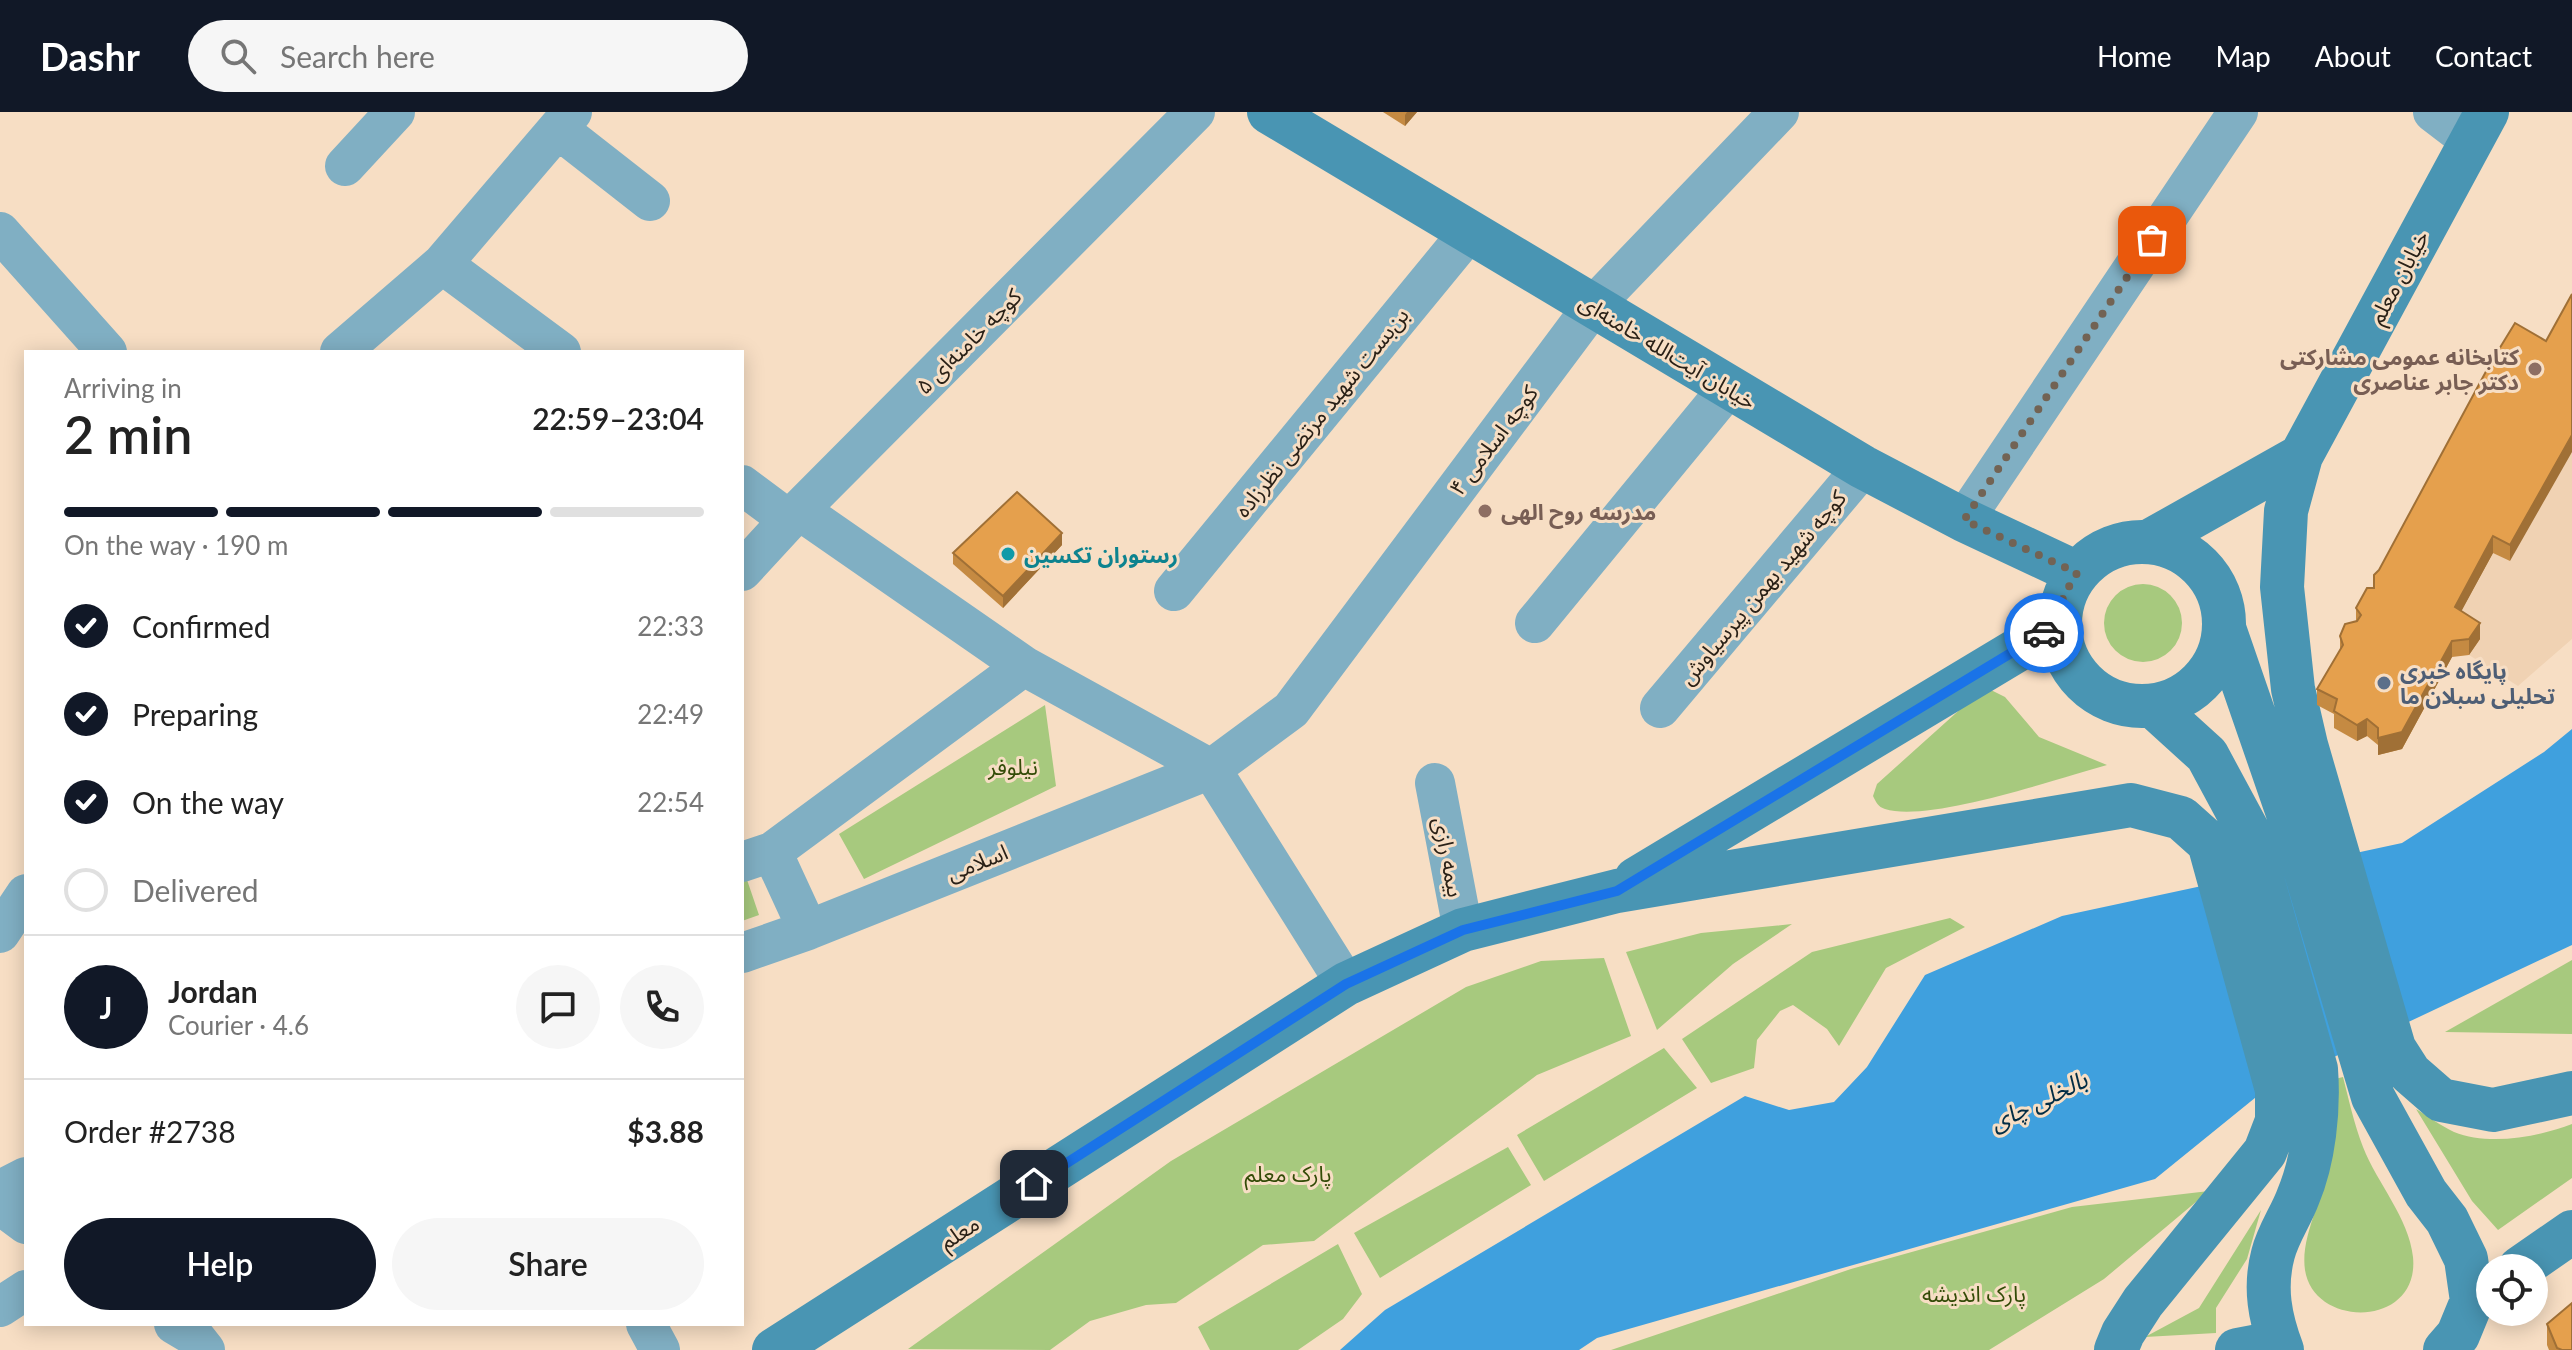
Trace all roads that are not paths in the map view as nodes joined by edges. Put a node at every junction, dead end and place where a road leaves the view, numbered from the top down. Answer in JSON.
{"nodes":[{"id":1,"x":395,"y":112,"type":"edge"},
{"id":2,"x":1195,"y":112,"type":"edge"},
{"id":3,"x":1269,"y":112,"type":"edge"},
{"id":4,"x":1779,"y":112,"type":"edge"},
{"id":5,"x":2238,"y":112,"type":"edge"},
{"id":6,"x":2433,"y":112,"type":"edge"},
{"id":7,"x":565,"y":121,"type":"edge"},
{"id":8,"x":2479,"y":127,"type":"edge"},
{"id":9,"x":345,"y":166,"type":"dead end"},
{"id":10,"x":650,"y":201,"type":"dead end"},
{"id":11,"x":1469,"y":232,"type":"junction"},
{"id":12,"x":3,"y":243,"type":"edge"},
{"id":13,"x":442,"y":264,"type":"junction"},
{"id":14,"x":1593,"y":306,"type":"junction"},
{"id":15,"x":105,"y":350,"type":"edge"},
{"id":16,"x":342,"y":350,"type":"edge"},
{"id":17,"x":558,"y":350,"type":"edge"},
{"id":18,"x":1729,"y":387,"type":"junction"},
{"id":19,"x":2301,"y":456,"type":"junction"},
{"id":20,"x":1863,"y":467,"type":"junction"},
{"id":21,"x":744,"y":486,"type":"edge"},
{"id":22,"x":794,"y":515,"type":"junction"},
{"id":23,"x":1964,"y":520,"type":"junction"},
{"id":24,"x":2148,"y":542,"type":"junction"},
{"id":25,"x":744,"y":569,"type":"edge"},
{"id":26,"x":2077,"y":573,"type":"junction"},
{"id":27,"x":1174,"y":591,"type":"dead end"},
{"id":28,"x":1535,"y":623,"type":"dead end"},
{"id":29,"x":2059,"y":625,"type":"junction"},
{"id":30,"x":2225,"y":631,"type":"junction"},
{"id":31,"x":1024,"y":666,"type":"junction"},
{"id":32,"x":2153,"y":706,"type":"junction"},
{"id":33,"x":1660,"y":708,"type":"dead end"},
{"id":34,"x":1211,"y":769,"type":"junction"},
{"id":35,"x":1435,"y":783,"type":"dead end"},
{"id":36,"x":2309,"y":818,"type":"junction"},
{"id":37,"x":2229,"y":838,"type":"junction"},
{"id":38,"x":757,"y":857,"type":"edge"},
{"id":39,"x":1617,"y":891,"type":"junction"},
{"id":40,"x":24,"y":897,"type":"edge"},
{"id":41,"x":808,"y":930,"type":"junction"},
{"id":42,"x":1463,"y":930,"type":"junction"},
{"id":43,"x":0,"y":933,"type":"edge"},
{"id":44,"x":744,"y":952,"type":"edge"},
{"id":45,"x":1346,"y":984,"type":"junction"},
{"id":46,"x":2378,"y":1052,"type":"junction"},
{"id":47,"x":2572,"y":1093,"type":"edge"},
{"id":48,"x":24,"y":1178,"type":"edge"},
{"id":49,"x":0,"y":1190,"type":"edge"},
{"id":50,"x":0,"y":1205,"type":"edge"},
{"id":51,"x":24,"y":1223,"type":"edge"},
{"id":52,"x":2572,"y":1232,"type":"edge"},
{"id":53,"x":2540,"y":1254,"type":"edge"},
{"id":54,"x":2476,"y":1283,"type":"edge"},
{"id":55,"x":24,"y":1291,"type":"edge"},
{"id":56,"x":2476,"y":1304,"type":"edge"},
{"id":57,"x":0,"y":1307,"type":"edge"},
{"id":58,"x":647,"y":1326,"type":"edge"},
{"id":59,"x":2266,"y":1347,"type":"edge"},
{"id":60,"x":660,"y":1350,"type":"edge"},
{"id":61,"x":774,"y":1350,"type":"edge"},
{"id":62,"x":2116,"y":1350,"type":"edge"},
{"id":63,"x":2445,"y":1350,"type":"edge"}],
"edges":[{"from":1,"to":9,"type":"street"},
{"from":2,"to":22,"type":"street","name":"کوچه خامنه‌ای ۵"},
{"from":3,"to":11,"type":"main road","name":"خیابان آیت‌الله خامنه‌ای"},
{"from":4,"to":14,"type":"street","name":"کوچه اسلامی ۴"},
{"from":5,"to":23,"type":"street"},
{"from":6,"to":8,"type":"street"},
{"from":7,"to":10,"type":"street"},
{"from":7,"to":13,"type":"street"},
{"from":8,"to":19,"type":"main road","name":"خیابان معلم"},
{"from":11,"to":14,"type":"main road","name":"خیابان آیت‌الله خامنه‌ای"},
{"from":11,"to":27,"type":"street","name":"بن‌بست شهید مرتضی نظرزاده"},
{"from":12,"to":15,"type":"street"},
{"from":13,"to":16,"type":"street"},
{"from":13,"to":17,"type":"street"},
{"from":14,"to":18,"type":"main road","name":"خیابان آیت‌الله خامنه‌ای"},
{"from":14,"to":34,"type":"street","name":"کوچه اسلامی ۴"},
{"from":18,"to":20,"type":"main road","name":"خیابان آیت‌الله خامنه‌ای"},
{"from":18,"to":28,"type":"street"},
{"from":19,"to":24,"type":"main road"},
{"from":19,"to":36,"type":"main road","name":"خیابان معلم"},
{"from":20,"to":23,"type":"main road","name":"خیابان آیت‌الله خامنه‌ای"},
{"from":20,"to":33,"type":"street","name":"کوچه شهید بهمن پیرسیاوش"},
{"from":21,"to":22,"type":"street"},
{"from":22,"to":25,"type":"street","name":"کوچه خامنه‌ای ۵"},
{"from":22,"to":31,"type":"street"},
{"from":23,"to":26,"type":"main road","name":"خیابان آیت‌الله خامنه‌ای"},
{"from":24,"to":26,"type":"main road"},
{"from":24,"to":30,"type":"main road"},
{"from":26,"to":29,"type":"main road"},
{"from":29,"to":32,"type":"main road"},
{"from":29,"to":39,"type":"main road"},
{"from":30,"to":32,"type":"main road"},
{"from":30,"to":36,"type":"main road"},
{"from":31,"to":34,"type":"street"},
{"from":31,"to":38,"type":"street"},
{"from":32,"to":37,"type":"main road"},
{"from":34,"to":41,"type":"street","name":"اسلامی"},
{"from":34,"to":45,"type":"street"},
{"from":35,"to":42,"type":"street","name":"بیمه رازی"},
{"from":36,"to":46,"type":"main road"},
{"from":37,"to":39,"type":"main road"},
{"from":37,"to":59,"type":"main road"},
{"from":37,"to":62,"type":"main road"},
{"from":38,"to":41,"type":"street"},
{"from":39,"to":42,"type":"main road","name":"معلم"},
{"from":40,"to":43,"type":"street"},
{"from":41,"to":44,"type":"street","name":"اسلامی"},
{"from":42,"to":45,"type":"main road","name":"معلم"},
{"from":45,"to":61,"type":"main road","name":"معلم"},
{"from":46,"to":47,"type":"main road"},
{"from":46,"to":54,"type":"main road"},
{"from":48,"to":49,"type":"street"},
{"from":50,"to":51,"type":"street"},
{"from":52,"to":53,"type":"main road"},
{"from":55,"to":57,"type":"street"},
{"from":56,"to":63,"type":"main road"},
{"from":58,"to":60,"type":"street"}]}
